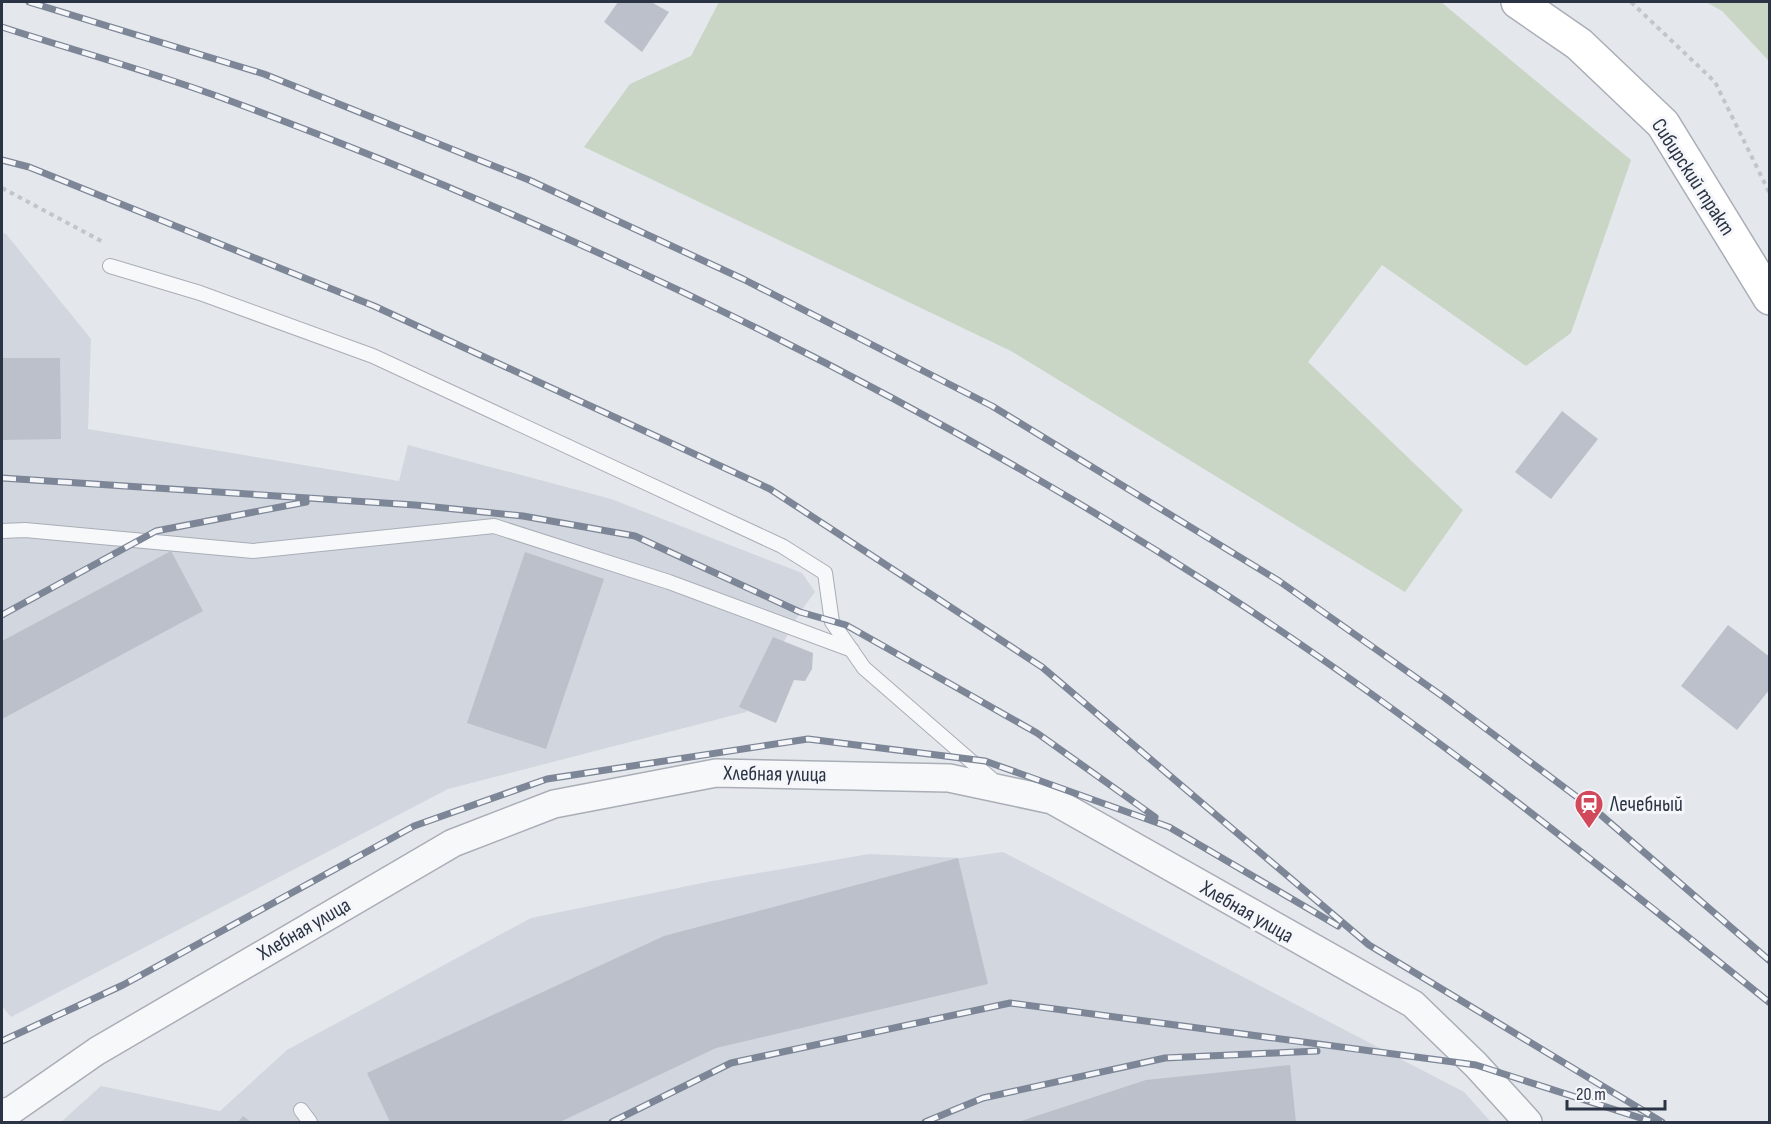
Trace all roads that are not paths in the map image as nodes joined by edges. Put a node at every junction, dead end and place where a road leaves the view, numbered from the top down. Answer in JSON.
{"nodes":[{"id":1,"x":1518,"y":2,"type":"edge"},
{"id":2,"x":110,"y":266,"type":"dead end"},
{"id":3,"x":1770,"y":298,"type":"edge"},
{"id":4,"x":2,"y":531,"type":"edge"},
{"id":5,"x":852,"y":650,"type":"junction"},
{"id":6,"x":1004,"y":790,"type":"junction"},
{"id":7,"x":301,"y":1110,"type":"dead end"},
{"id":8,"x":2,"y":1113,"type":"edge"},
{"id":9,"x":310,"y":1122,"type":"edge"},
{"id":10,"x":1528,"y":1122,"type":"edge"}],
"edges":[{"from":1,"to":3,"type":"main road","name":"Сибирский тракт"},
{"from":2,"to":5,"type":"lane"},
{"from":4,"to":5,"type":"lane"},
{"from":5,"to":6,"type":"lane"},
{"from":6,"to":8,"type":"street","name":"Хлебная улица"},
{"from":6,"to":10,"type":"street","name":"Хлебная улица"},
{"from":7,"to":9,"type":"lane"}]}
